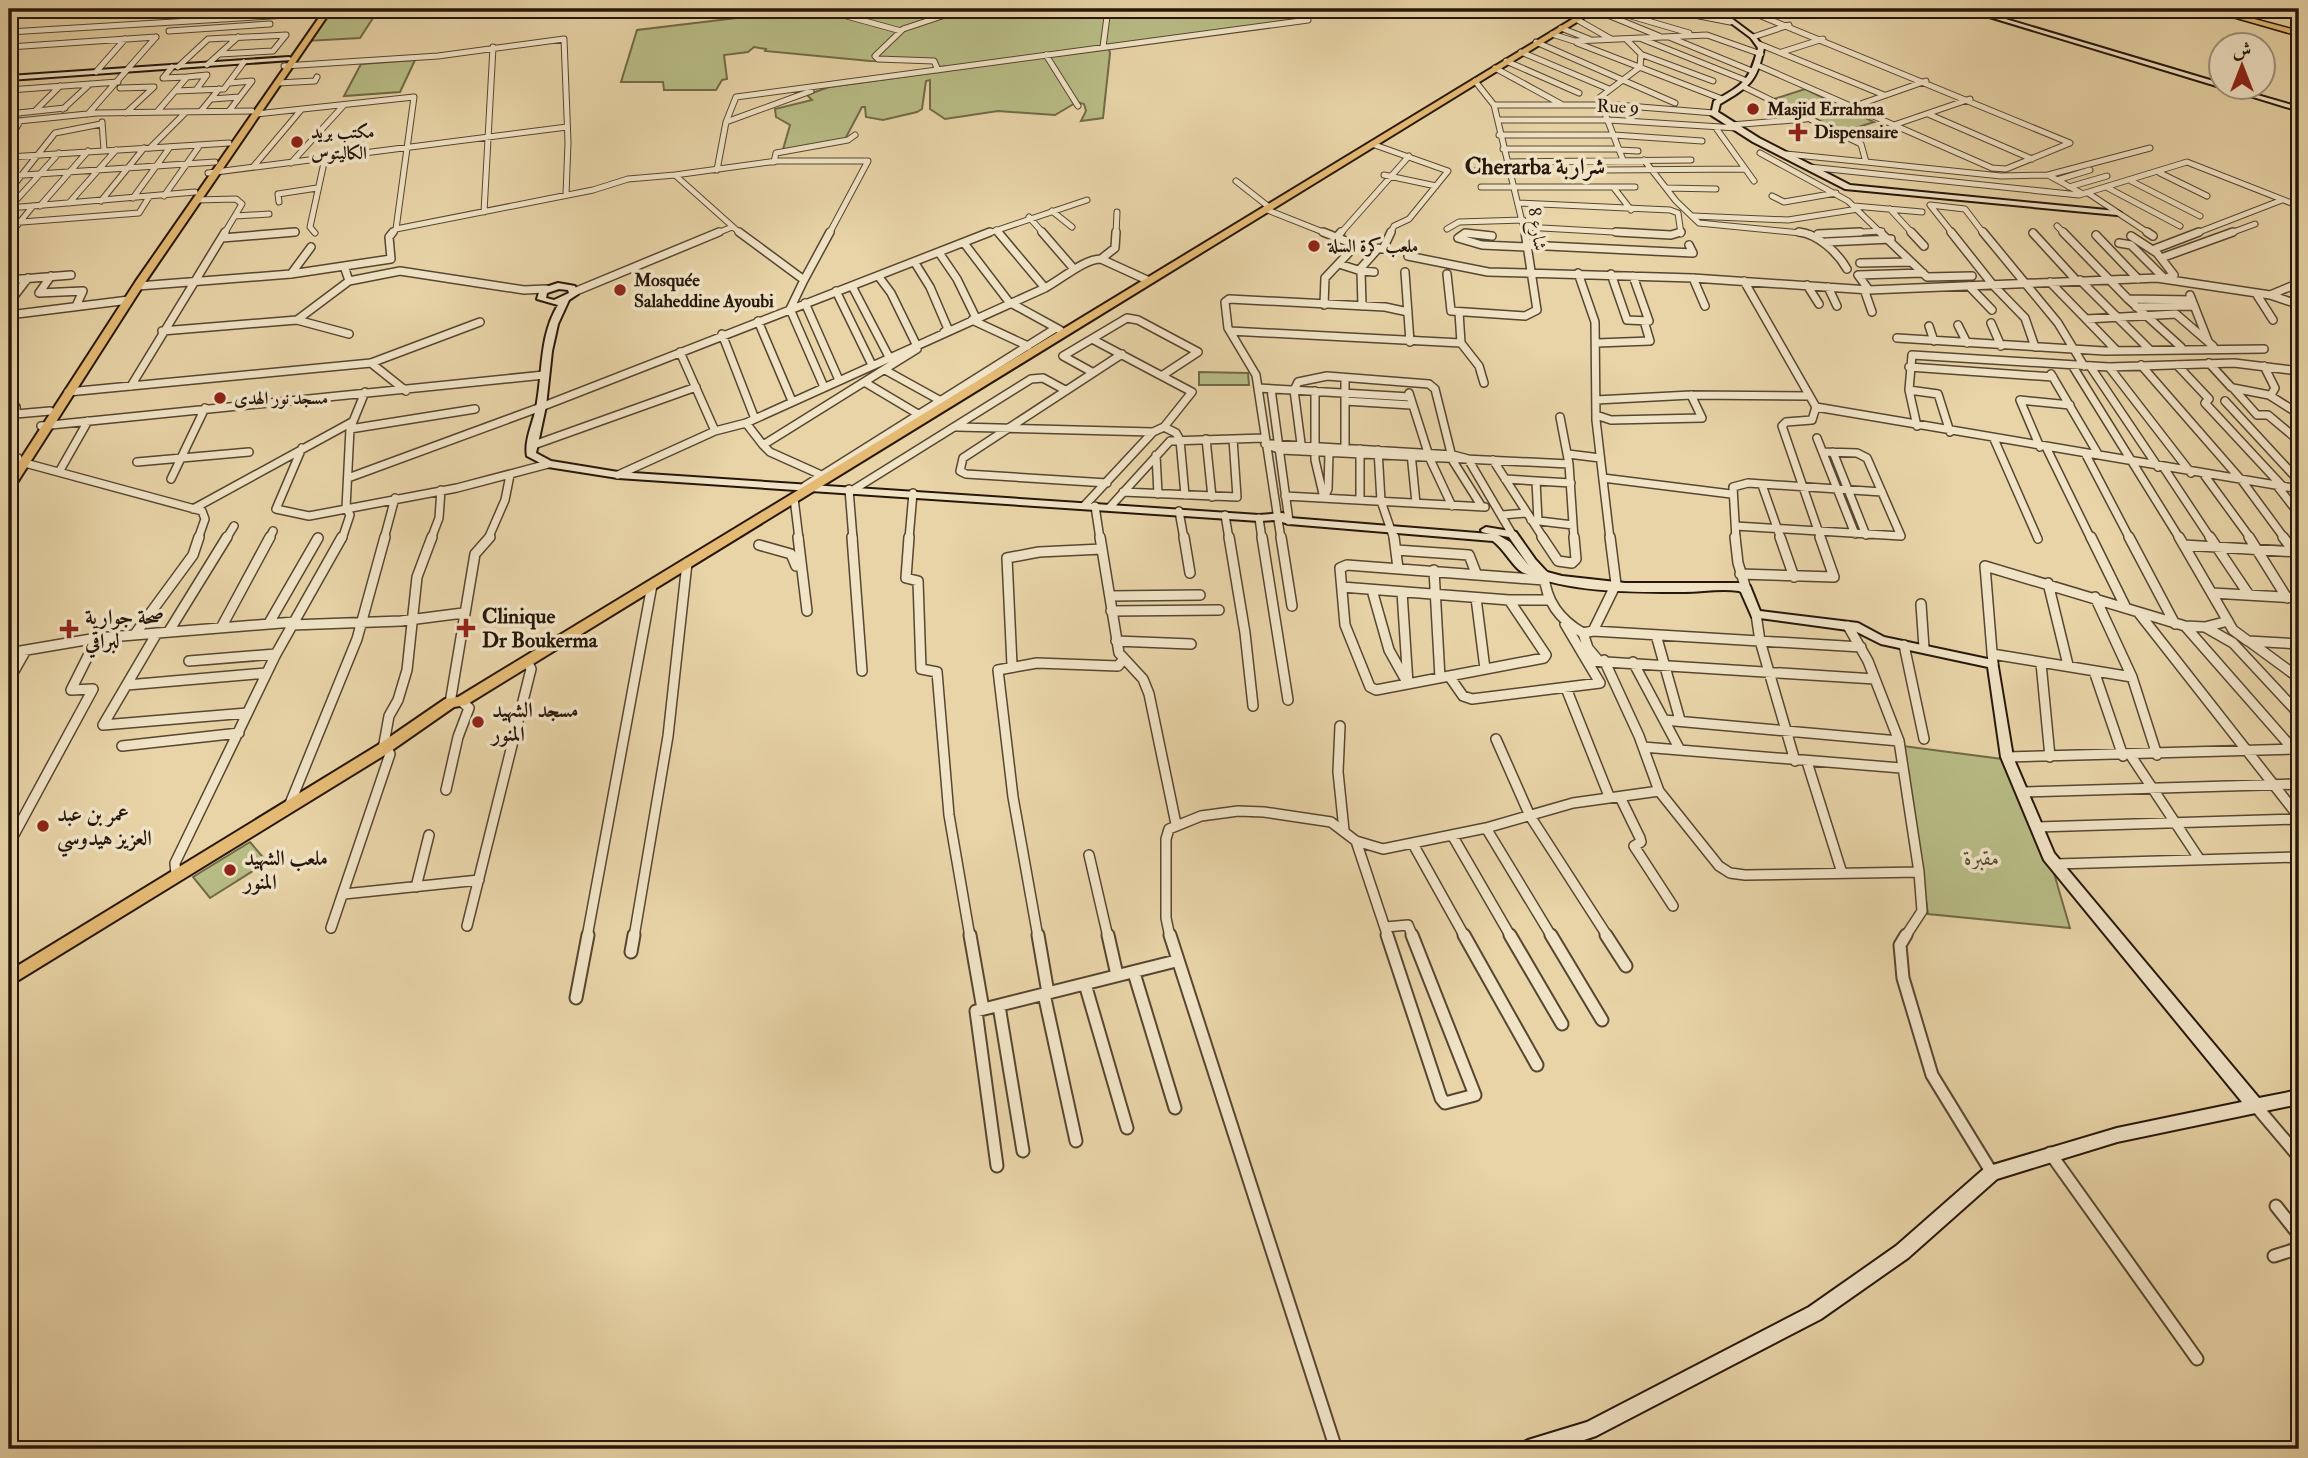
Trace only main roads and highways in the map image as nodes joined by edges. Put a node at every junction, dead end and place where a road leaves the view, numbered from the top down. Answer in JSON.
{"nodes":[{"id":1,"x":1593,"y":9,"type":"edge"},
{"id":2,"x":2209,"y":9,"type":"edge"},
{"id":3,"x":2217,"y":9,"type":"edge"},
{"id":4,"x":324,"y":10,"type":"edge"},
{"id":5,"x":2299,"y":33,"type":"edge"},
{"id":6,"x":288,"y":64,"type":"junction"},
{"id":7,"x":254,"y":113,"type":"junction"},
{"id":8,"x":213,"y":169,"type":"junction"},
{"id":9,"x":195,"y":196,"type":"junction"},
{"id":10,"x":126,"y":300,"type":"junction"},
{"id":11,"x":43,"y":427,"type":"junction"},
{"id":12,"x":17,"y":460,"type":"edge"},
{"id":13,"x":9,"y":472,"type":"edge"},
{"id":14,"x":9,"y":486,"type":"edge"},
{"id":15,"x":9,"y":979,"type":"edge"}],
"edges":[{"from":1,"to":15,"type":"main road"},
{"from":2,"to":5,"type":"highway"},
{"from":3,"to":5,"type":"highway"},
{"from":4,"to":6,"type":"main road"},
{"from":6,"to":7,"type":"main road"},
{"from":6,"to":7,"type":"main road"},
{"from":7,"to":8,"type":"main road"},
{"from":7,"to":8,"type":"main road"},
{"from":8,"to":9,"type":"main road"},
{"from":9,"to":10,"type":"main road"},
{"from":9,"to":10,"type":"main road"},
{"from":10,"to":11,"type":"main road"},
{"from":10,"to":11,"type":"main road"},
{"from":11,"to":12,"type":"main road"},
{"from":12,"to":13,"type":"main road"},
{"from":12,"to":14,"type":"main road"}]}
